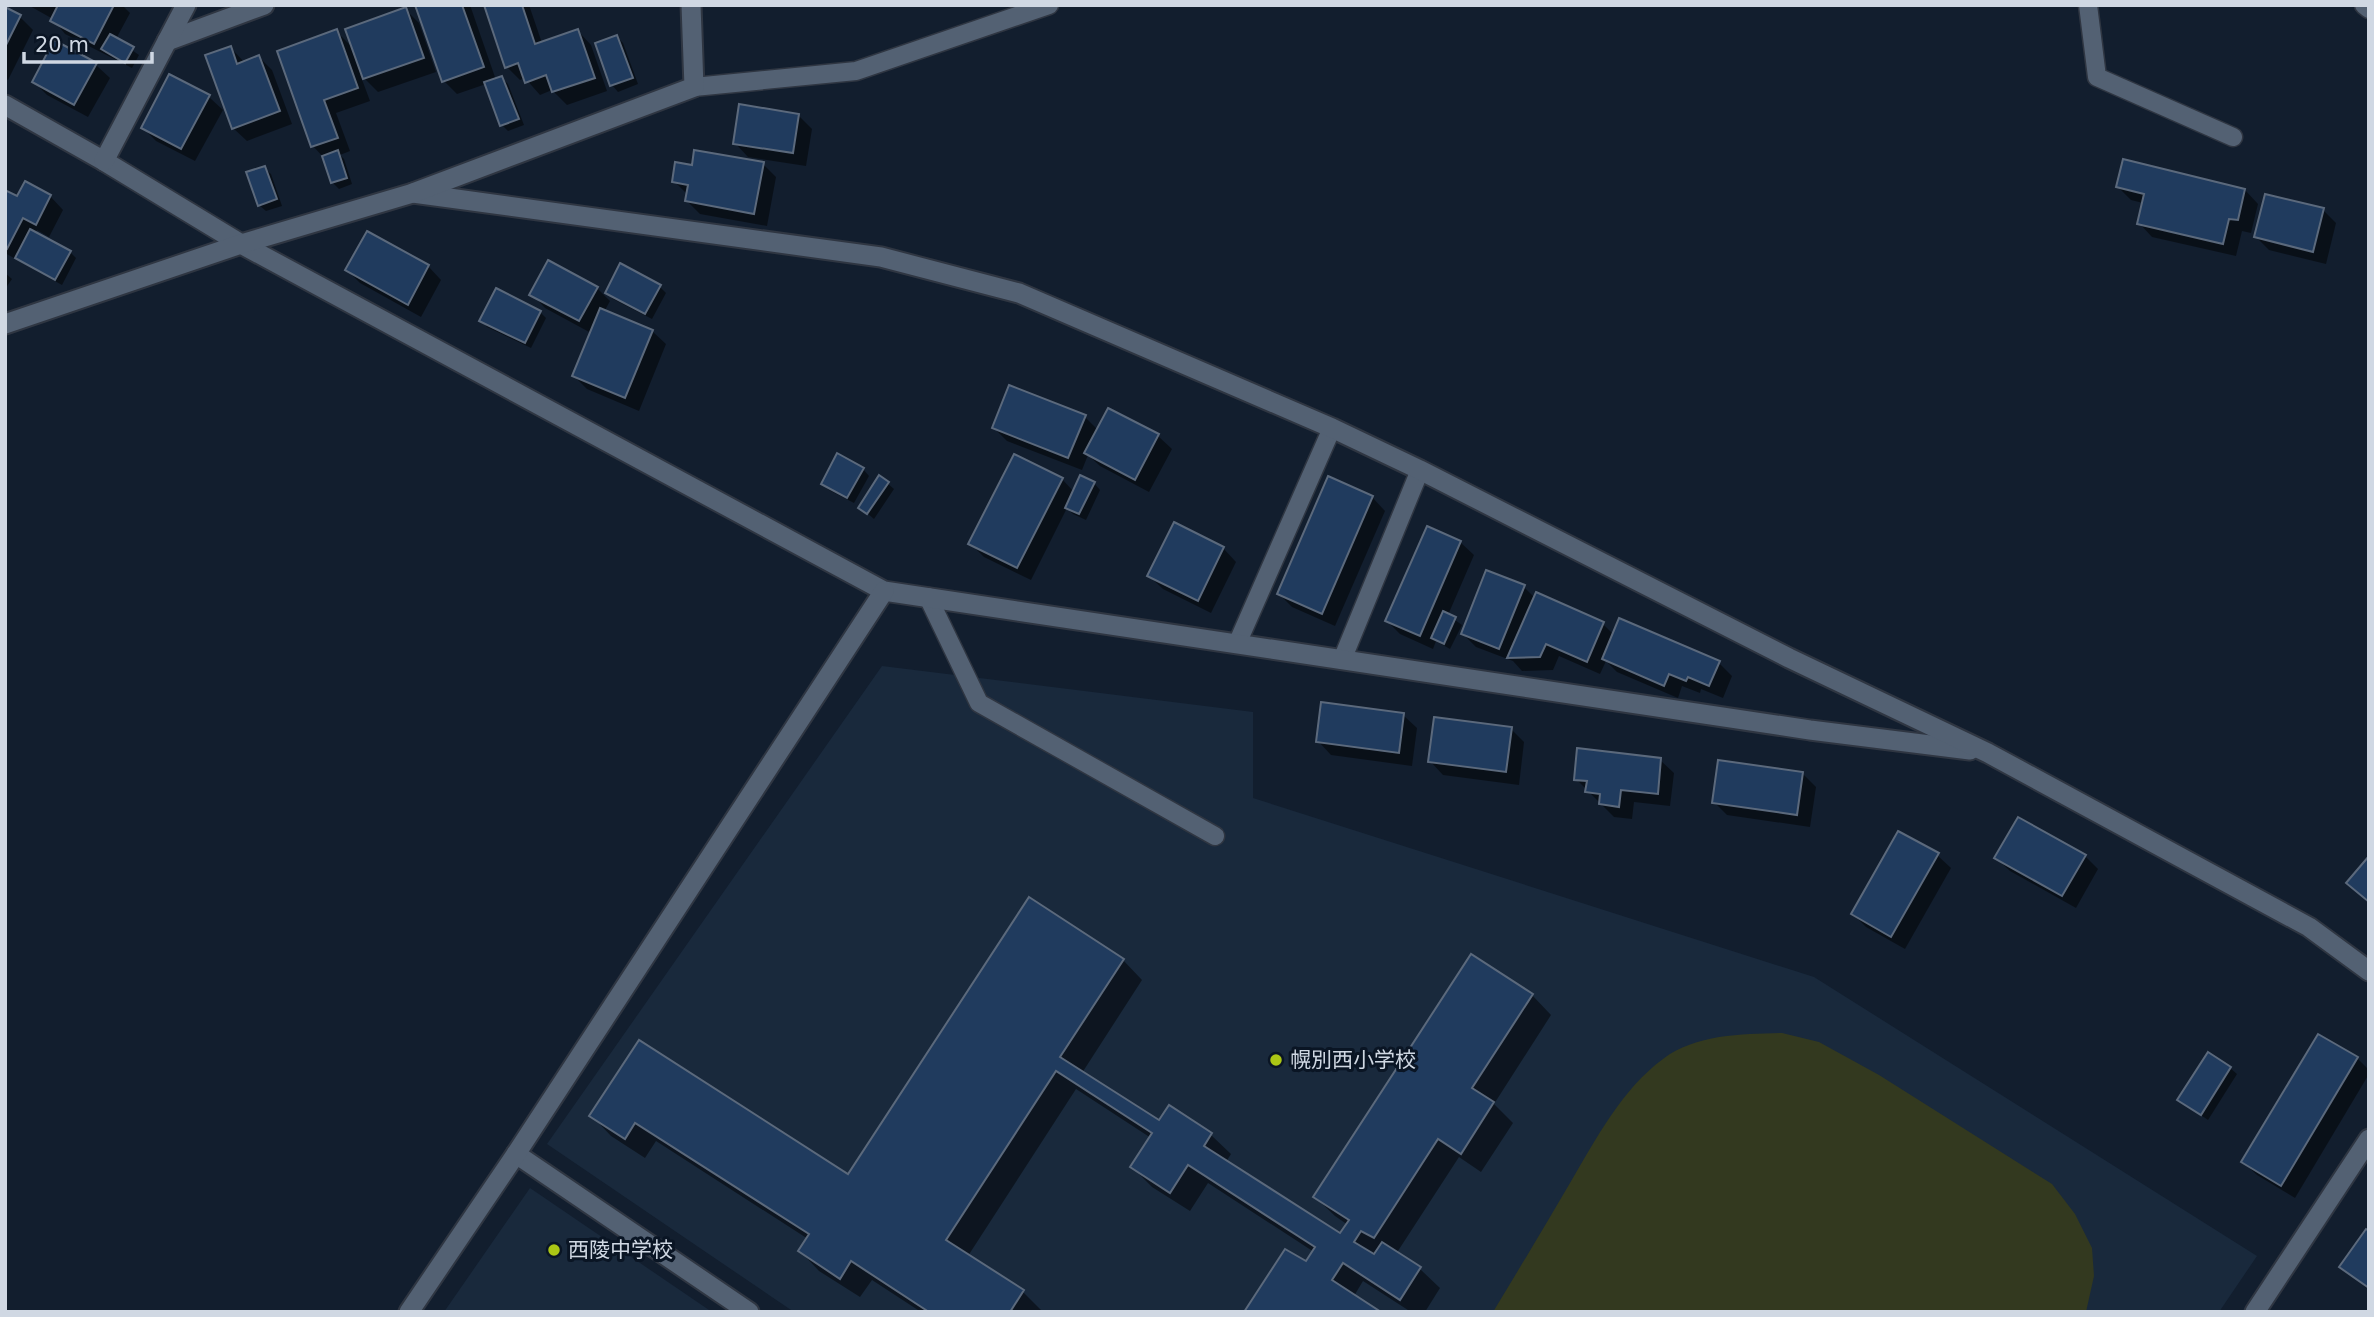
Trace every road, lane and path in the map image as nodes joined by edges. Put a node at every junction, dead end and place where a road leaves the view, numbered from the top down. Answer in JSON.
{"nodes":[{"id":1,"x":186,"y":5,"type":"edge"},
{"id":2,"x":264,"y":5,"type":"edge"},
{"id":3,"x":691,"y":5,"type":"edge"},
{"id":4,"x":1049,"y":5,"type":"edge"},
{"id":5,"x":2088,"y":5,"type":"edge"},
{"id":6,"x":2364,"y":5,"type":"edge"},
{"id":7,"x":2369,"y":9,"type":"edge"},
{"id":8,"x":167,"y":41,"type":"junction"},
{"id":9,"x":694,"y":87,"type":"junction"},
{"id":10,"x":5,"y":105,"type":"edge"},
{"id":11,"x":2233,"y":137,"type":"dead end"},
{"id":12,"x":104,"y":161,"type":"junction"},
{"id":13,"x":413,"y":193,"type":"junction"},
{"id":14,"x":241,"y":244,"type":"junction"},
{"id":15,"x":5,"y":324,"type":"edge"},
{"id":16,"x":1332,"y":428,"type":"junction"},
{"id":17,"x":1420,"y":470,"type":"junction"},
{"id":18,"x":884,"y":591,"type":"junction"},
{"id":19,"x":928,"y":597,"type":"junction"},
{"id":20,"x":1237,"y":644,"type":"junction"},
{"id":21,"x":1342,"y":660,"type":"junction"},
{"id":22,"x":1988,"y":753,"type":"junction"},
{"id":23,"x":1215,"y":836,"type":"dead end"},
{"id":24,"x":2369,"y":971,"type":"edge"},
{"id":25,"x":2369,"y":1139,"type":"edge"},
{"id":26,"x":516,"y":1154,"type":"junction"},
{"id":27,"x":409,"y":1312,"type":"edge"},
{"id":28,"x":749,"y":1312,"type":"edge"},
{"id":29,"x":2255,"y":1312,"type":"edge"}],
"edges":[{"from":1,"to":8,"type":"street"},
{"from":2,"to":8,"type":"street"},
{"from":3,"to":9,"type":"street"},
{"from":4,"to":9,"type":"lane"},
{"from":5,"to":11,"type":"lane"},
{"from":6,"to":7,"type":"lane"},
{"from":8,"to":12,"type":"street"},
{"from":9,"to":13,"type":"street"},
{"from":10,"to":12,"type":"street"},
{"from":12,"to":14,"type":"street"},
{"from":13,"to":14,"type":"street"},
{"from":13,"to":16,"type":"street"},
{"from":14,"to":15,"type":"street"},
{"from":14,"to":18,"type":"street"},
{"from":16,"to":17,"type":"street"},
{"from":16,"to":20,"type":"lane"},
{"from":17,"to":21,"type":"lane"},
{"from":17,"to":22,"type":"street"},
{"from":18,"to":19,"type":"street"},
{"from":18,"to":26,"type":"street"},
{"from":19,"to":20,"type":"street"},
{"from":19,"to":23,"type":"lane"},
{"from":20,"to":21,"type":"street"},
{"from":21,"to":22,"type":"street"},
{"from":22,"to":24,"type":"street"},
{"from":25,"to":29,"type":"street"},
{"from":26,"to":27,"type":"street"},
{"from":26,"to":28,"type":"street"}]}
